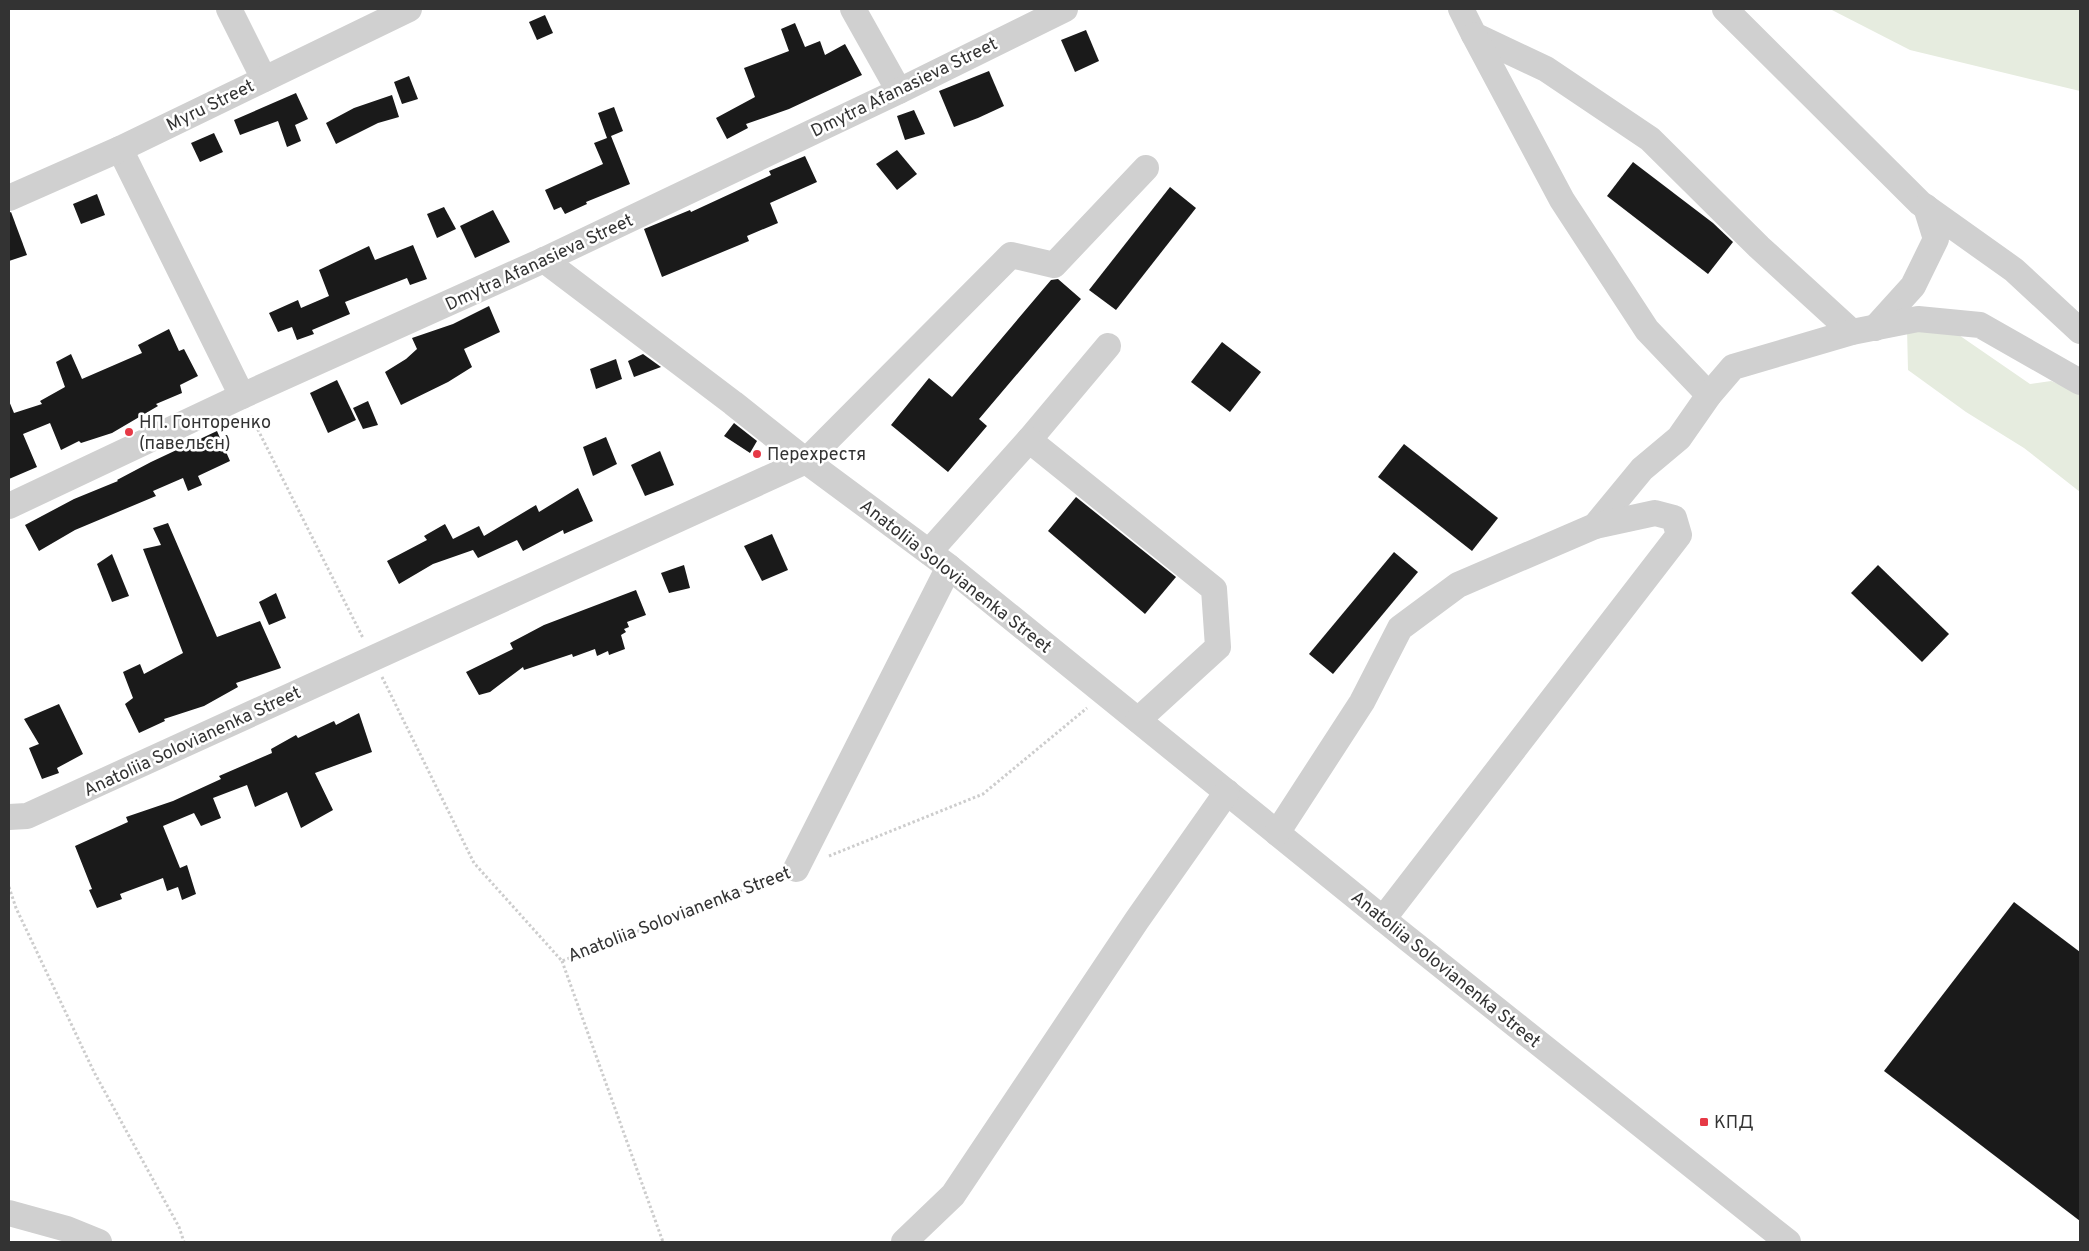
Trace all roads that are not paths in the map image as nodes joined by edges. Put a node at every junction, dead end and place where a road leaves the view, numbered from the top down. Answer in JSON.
{"nodes":[{"id":1,"x":229,"y":9,"type":"edge"},
{"id":2,"x":409,"y":9,"type":"edge"},
{"id":3,"x":853,"y":9,"type":"edge"},
{"id":4,"x":1065,"y":9,"type":"edge"},
{"id":5,"x":1461,"y":9,"type":"edge"},
{"id":6,"x":1725,"y":9,"type":"edge"},
{"id":7,"x":1474,"y":35,"type":"junction"},
{"id":8,"x":264,"y":79,"type":"junction"},
{"id":9,"x":899,"y":91,"type":"junction"},
{"id":10,"x":120,"y":149,"type":"junction"},
{"id":11,"x":1146,"y":168,"type":"dead end"},
{"id":12,"x":9,"y":198,"type":"edge"},
{"id":13,"x":1926,"y":207,"type":"junction"},
{"id":14,"x":544,"y":260,"type":"junction"},
{"id":15,"x":1863,"y":330,"type":"junction"},
{"id":16,"x":2080,"y":331,"type":"edge"},
{"id":17,"x":1108,"y":346,"type":"dead end"},
{"id":18,"x":2080,"y":382,"type":"edge"},
{"id":19,"x":1709,"y":395,"type":"junction"},
{"id":20,"x":242,"y":396,"type":"junction"},
{"id":21,"x":1029,"y":440,"type":"junction"},
{"id":22,"x":806,"y":461,"type":"junction"},
{"id":23,"x":9,"y":506,"type":"edge"},
{"id":24,"x":1595,"y":526,"type":"junction"},
{"id":25,"x":939,"y":560,"type":"junction"},
{"id":26,"x":1138,"y":720,"type":"junction"},
{"id":27,"x":1227,"y":792,"type":"junction"},
{"id":28,"x":9,"y":817,"type":"edge"},
{"id":29,"x":1277,"y":833,"type":"junction"},
{"id":30,"x":796,"y":869,"type":"road end"},
{"id":31,"x":1383,"y":919,"type":"junction"},
{"id":32,"x":9,"y":1213,"type":"edge"},
{"id":33,"x":99,"y":1242,"type":"edge"},
{"id":34,"x":904,"y":1242,"type":"edge"},
{"id":35,"x":1788,"y":1242,"type":"edge"}],
"edges":[{"from":1,"to":8,"type":"street"},
{"from":2,"to":8,"type":"street","name":"Myru Street"},
{"from":3,"to":9,"type":"street"},
{"from":4,"to":9,"type":"street","name":"Dmytra Afanasieva Street"},
{"from":5,"to":7,"type":"street"},
{"from":6,"to":13,"type":"street"},
{"from":7,"to":15,"type":"street"},
{"from":7,"to":19,"type":"street"},
{"from":8,"to":10,"type":"street","name":"Myru Street"},
{"from":9,"to":14,"type":"street","name":"Dmytra Afanasieva Street"},
{"from":10,"to":12,"type":"street","name":"Myru Street"},
{"from":10,"to":20,"type":"street"},
{"from":11,"to":22,"type":"street"},
{"from":13,"to":15,"type":"street"},
{"from":13,"to":16,"type":"street"},
{"from":14,"to":20,"type":"street","name":"Dmytra Afanasieva Street"},
{"from":14,"to":22,"type":"street","name":"Anatoliia Solovianenka Street"},
{"from":15,"to":18,"type":"street"},
{"from":15,"to":19,"type":"street"},
{"from":17,"to":21,"type":"street"},
{"from":19,"to":24,"type":"street"},
{"from":20,"to":23,"type":"street","name":"Dmytra Afanasieva Street"},
{"from":21,"to":25,"type":"street"},
{"from":21,"to":26,"type":"street"},
{"from":22,"to":25,"type":"street","name":"Anatoliia Solovianenka Street"},
{"from":22,"to":28,"type":"street","name":"Anatoliia Solovianenka Street"},
{"from":24,"to":29,"type":"street"},
{"from":24,"to":31,"type":"street"},
{"from":25,"to":26,"type":"street","name":"Anatoliia Solovianenka Street"},
{"from":25,"to":30,"type":"street"},
{"from":26,"to":27,"type":"street","name":"Anatoliia Solovianenka Street"},
{"from":27,"to":29,"type":"street","name":"Anatoliia Solovianenka Street"},
{"from":27,"to":34,"type":"street"},
{"from":29,"to":31,"type":"street","name":"Anatoliia Solovianenka Street"},
{"from":31,"to":35,"type":"street","name":"Anatoliia Solovianenka Street"},
{"from":32,"to":33,"type":"street"}]}
